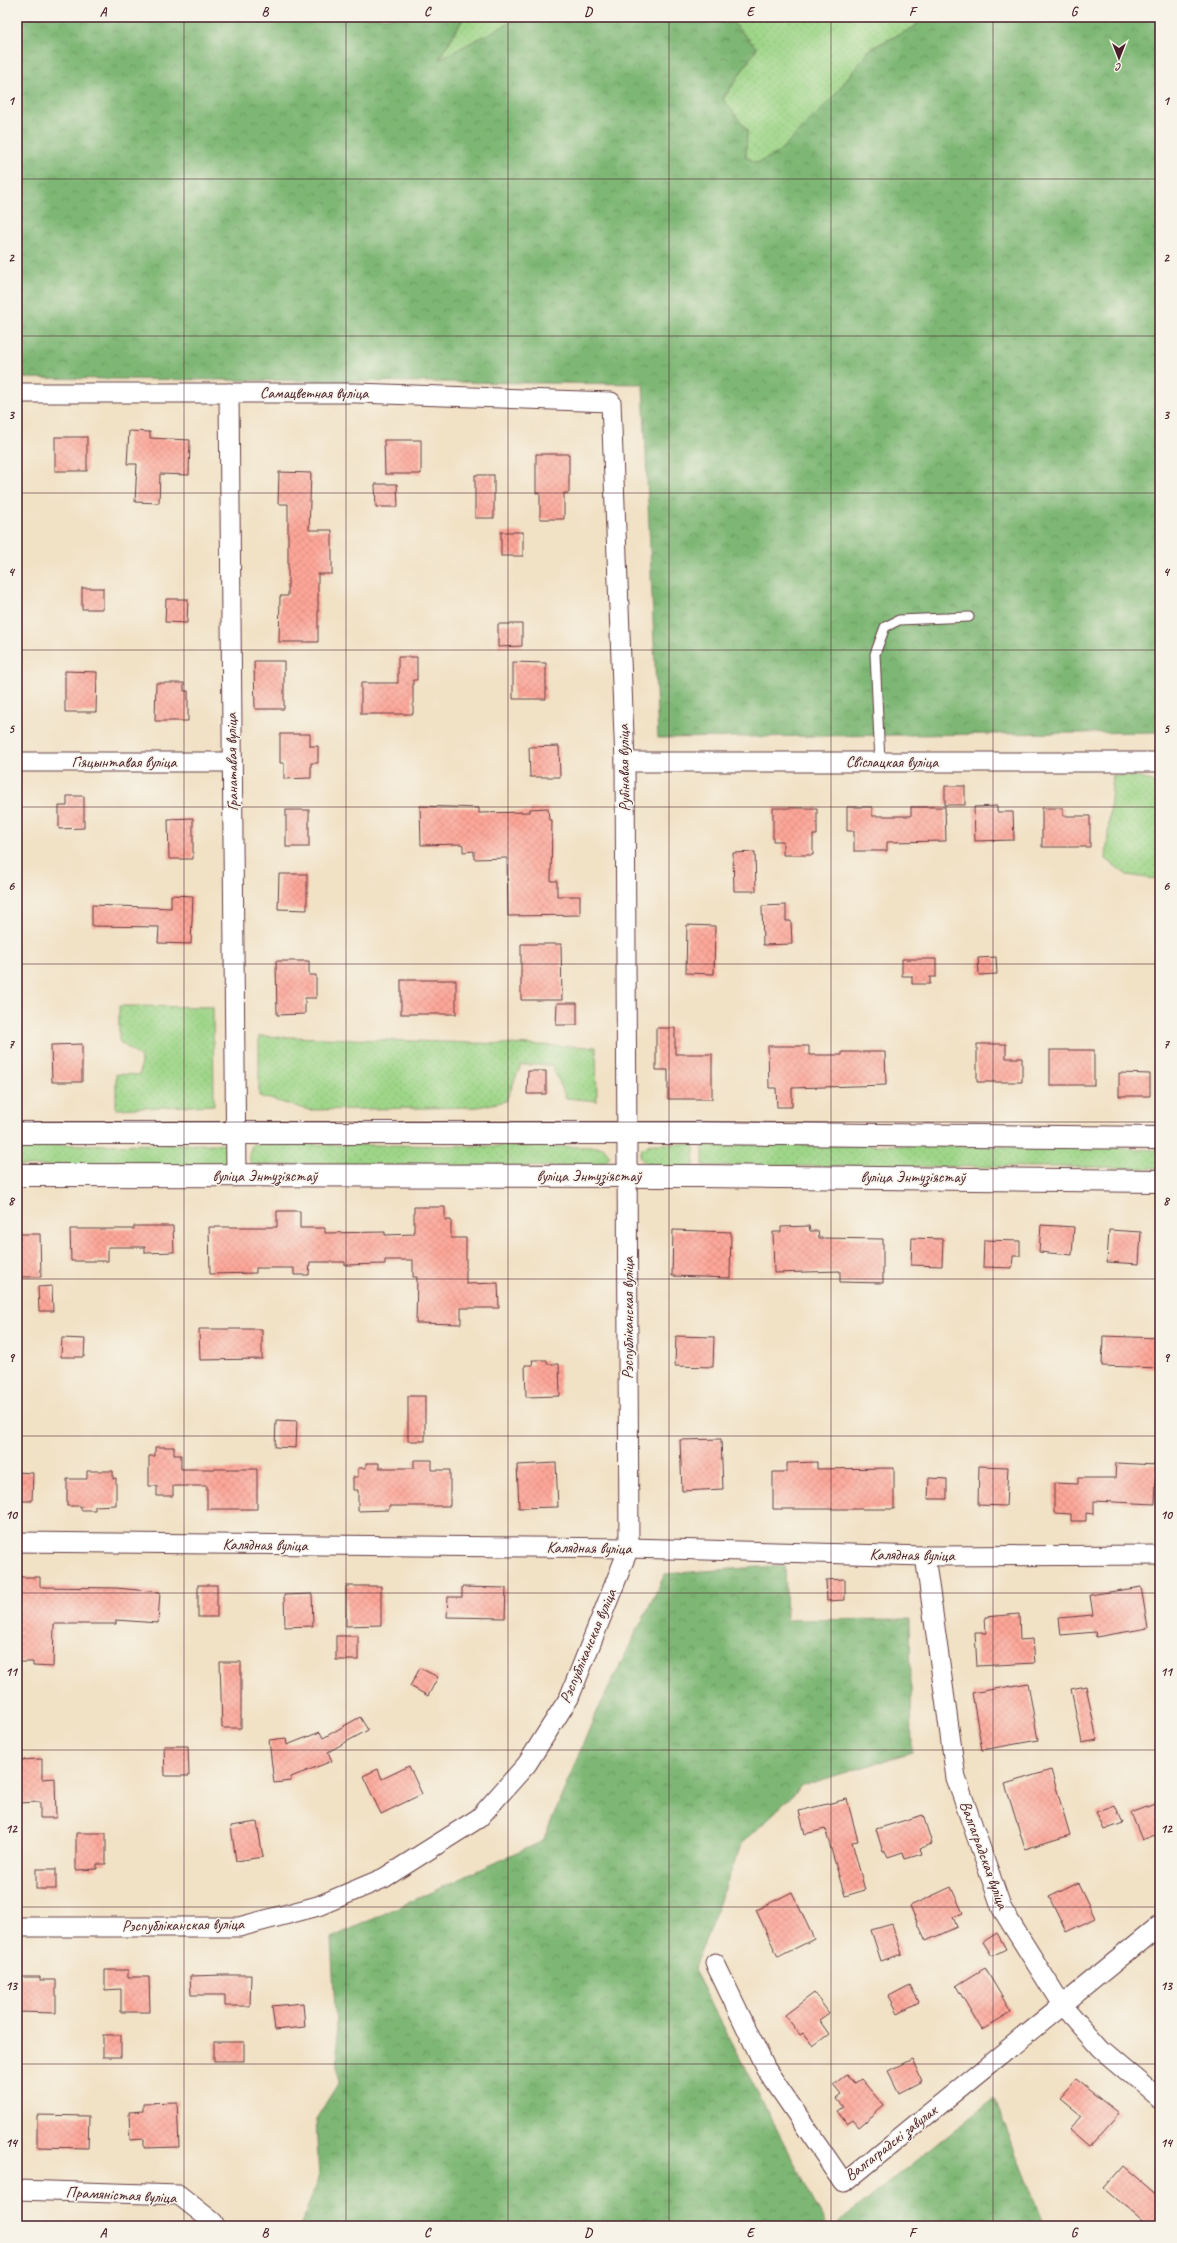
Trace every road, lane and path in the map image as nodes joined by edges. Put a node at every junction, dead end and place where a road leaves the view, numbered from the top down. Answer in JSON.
{"nodes":[{"id":1,"x":17,"y":393,"type":"edge"},
{"id":2,"x":229,"y":393,"type":"junction"},
{"id":3,"x":611,"y":402,"type":"joint"},
{"id":4,"x":969,"y":617,"type":"dead end"},
{"id":5,"x":17,"y":762,"type":"edge"},
{"id":6,"x":232,"y":762,"type":"junction"},
{"id":7,"x":625,"y":762,"type":"junction"},
{"id":8,"x":880,"y":762,"type":"junction"},
{"id":9,"x":1160,"y":762,"type":"edge"},
{"id":10,"x":237,"y":1132,"type":"junction"},
{"id":11,"x":17,"y":1133,"type":"edge"},
{"id":12,"x":627,"y":1134,"type":"junction"},
{"id":13,"x":1160,"y":1138,"type":"edge"},
{"id":14,"x":17,"y":1175,"type":"edge"},
{"id":15,"x":236,"y":1176,"type":"junction"},
{"id":16,"x":627,"y":1176,"type":"junction"},
{"id":17,"x":1160,"y":1181,"type":"edge"},
{"id":18,"x":17,"y":1542,"type":"edge"},
{"id":19,"x":629,"y":1548,"type":"junction"},
{"id":20,"x":1160,"y":1555,"type":"edge"},
{"id":21,"x":925,"y":1556,"type":"junction"},
{"id":22,"x":1160,"y":1925,"type":"edge"},
{"id":23,"x":17,"y":1927,"type":"edge"},
{"id":24,"x":715,"y":1963,"type":"dead end"},
{"id":25,"x":1062,"y":2004,"type":"junction"},
{"id":26,"x":1160,"y":2099,"type":"edge"},
{"id":27,"x":17,"y":2190,"type":"edge"},
{"id":28,"x":215,"y":2226,"type":"edge"}],
"edges":[{"from":1,"to":2,"type":"street","name":"Самацветная вуліца"},
{"from":2,"to":3,"type":"street","name":"Самацветная вуліца"},
{"from":2,"to":6,"type":"street","name":"Гранатавая вуліца"},
{"from":3,"to":7,"type":"street","name":"Рубінавая вуліца"},
{"from":4,"to":8,"type":"lane"},
{"from":5,"to":6,"type":"street","name":"Гіяцынтавая вуліца"},
{"from":6,"to":10,"type":"street","name":"Гранатавая вуліца"},
{"from":7,"to":8,"type":"street","name":"Свіслацкая вуліца"},
{"from":7,"to":12,"type":"street","name":"Рубінавая вуліца"},
{"from":8,"to":9,"type":"street","name":"Свіслацкая вуліца"},
{"from":10,"to":11,"type":"street"},
{"from":10,"to":12,"type":"street"},
{"from":10,"to":15,"type":"street","name":"Гранатавая вуліца"},
{"from":12,"to":13,"type":"street"},
{"from":12,"to":16,"type":"street","name":"Рубінавая вуліца"},
{"from":14,"to":15,"type":"street","name":"вуліца Энтузіястаў"},
{"from":15,"to":16,"type":"street","name":"вуліца Энтузіястаў"},
{"from":16,"to":17,"type":"street","name":"вуліца Энтузіястаў"},
{"from":16,"to":19,"type":"street","name":"Рэспубліканская вуліца"},
{"from":18,"to":19,"type":"street","name":"Калядная вуліца"},
{"from":19,"to":21,"type":"street","name":"Калядная вуліца"},
{"from":19,"to":23,"type":"street","name":"Рэспубліканская вуліца"},
{"from":20,"to":21,"type":"street","name":"Калядная вуліца"},
{"from":21,"to":25,"type":"street","name":"Валгаградская вуліца"},
{"from":22,"to":25,"type":"street"},
{"from":24,"to":25,"type":"street","name":"Валгаградскі завулак"},
{"from":25,"to":26,"type":"street","name":"Валгаградская вуліца"},
{"from":27,"to":28,"type":"street","name":"Прамяністая вуліца"}]}
